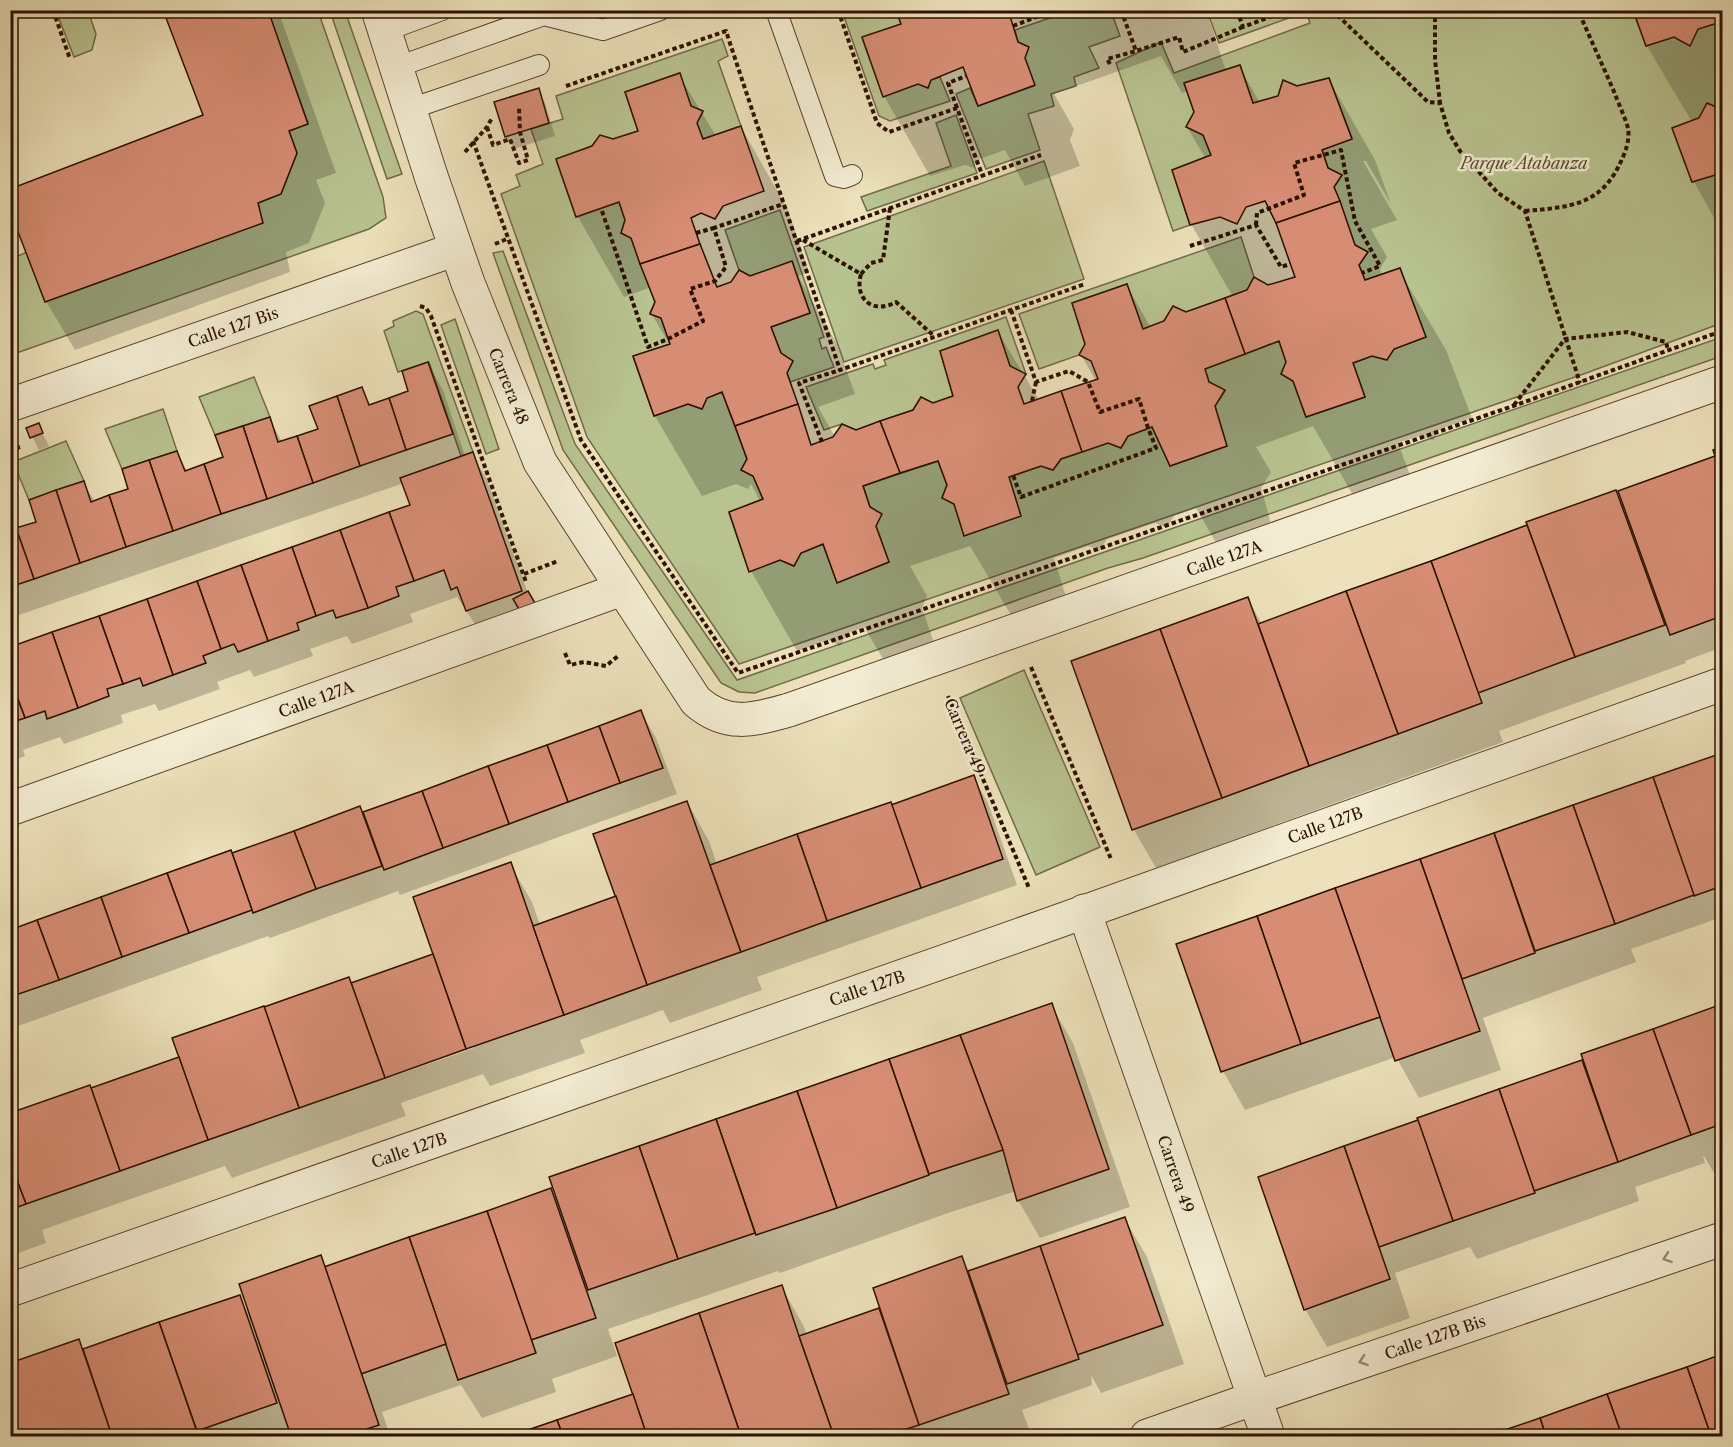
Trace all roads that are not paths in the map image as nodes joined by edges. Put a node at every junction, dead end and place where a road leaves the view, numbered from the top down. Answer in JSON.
{"nodes":[{"id":1,"x":442,"y":10,"type":"edge"},
{"id":2,"x":660,"y":10,"type":"edge"},
{"id":3,"x":776,"y":10,"type":"edge"},
{"id":4,"x":382,"y":21,"type":"edge"},
{"id":5,"x":539,"y":65,"type":"dead end"},
{"id":6,"x":397,"y":67,"type":"junction"},
{"id":7,"x":410,"y":109,"type":"junction"},
{"id":8,"x":852,"y":176,"type":"dead end"},
{"id":9,"x":456,"y":249,"type":"junction"},
{"id":10,"x":1722,"y":382,"type":"edge"},
{"id":11,"x":10,"y":405,"type":"edge"},
{"id":12,"x":622,"y":589,"type":"junction"},
{"id":13,"x":1722,"y":684,"type":"edge"},
{"id":14,"x":722,"y":717,"type":"joint"},
{"id":15,"x":10,"y":809,"type":"edge"},
{"id":16,"x":1084,"y":911,"type":"junction"},
{"id":17,"x":1722,"y":1239,"type":"edge"},
{"id":18,"x":10,"y":1290,"type":"edge"},
{"id":19,"x":1255,"y":1398,"type":"junction"},
{"id":20,"x":1147,"y":1437,"type":"edge"},
{"id":21,"x":1268,"y":1437,"type":"edge"}],
"edges":[{"from":1,"to":4,"type":"lane"},
{"from":2,"to":6,"type":"lane"},
{"from":3,"to":8,"type":"lane"},
{"from":4,"to":6,"type":"street","name":"Carrera 48"},
{"from":5,"to":7,"type":"lane"},
{"from":6,"to":7,"type":"street","name":"Carrera 48"},
{"from":7,"to":9,"type":"street","name":"Carrera 48"},
{"from":9,"to":11,"type":"street","name":"Calle 127 Bis"},
{"from":9,"to":12,"type":"street","name":"Carrera 48"},
{"from":10,"to":14,"type":"street","name":"Calle 127A"},
{"from":12,"to":14,"type":"street","name":"Carrera 48"},
{"from":12,"to":15,"type":"street","name":"Calle 127A"},
{"from":13,"to":16,"type":"street","name":"Calle 127B"},
{"from":16,"to":18,"type":"street","name":"Calle 127B"},
{"from":16,"to":19,"type":"street","name":"Carrera 49"},
{"from":17,"to":19,"type":"street","name":"Calle 127B Bis","one_way":true},
{"from":19,"to":20,"type":"street","name":"Calle 127B Bis"},
{"from":19,"to":21,"type":"street","name":"Carrera 49"}]}
